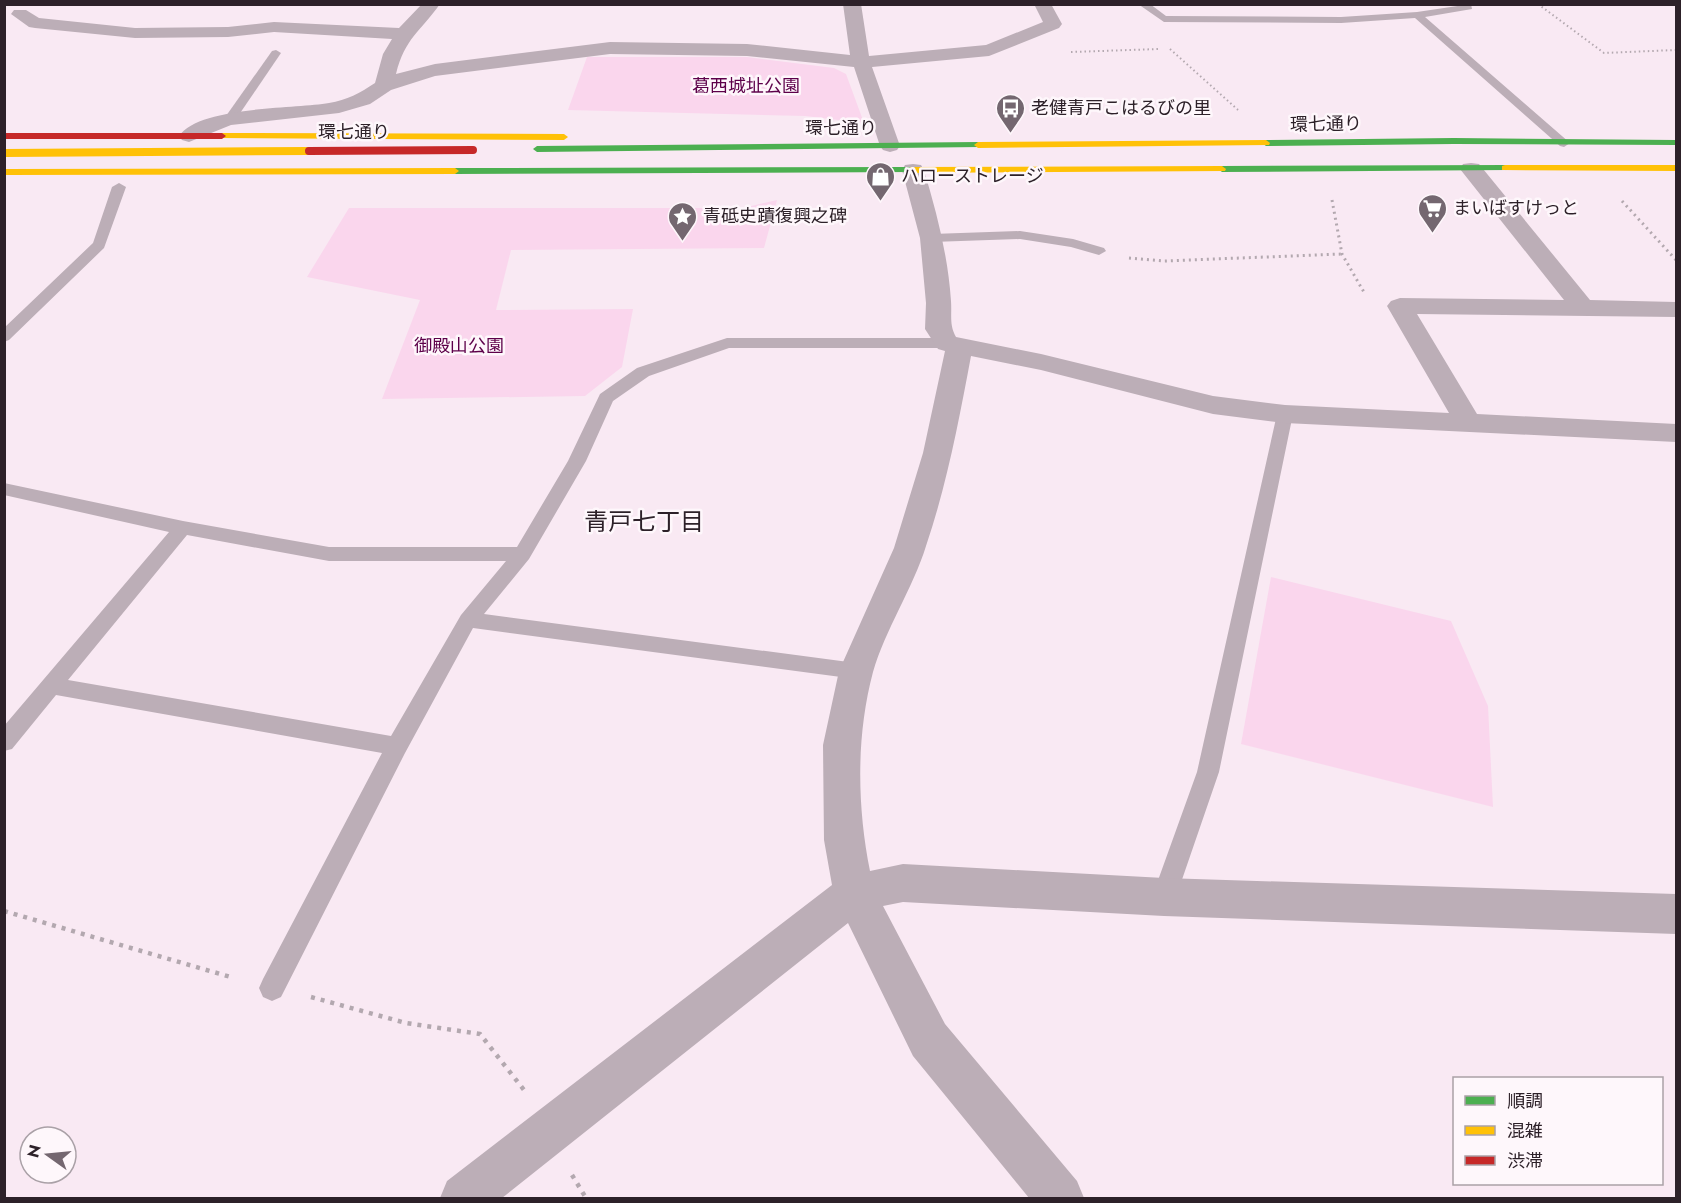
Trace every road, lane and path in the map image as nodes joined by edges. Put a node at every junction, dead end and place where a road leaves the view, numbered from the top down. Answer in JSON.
{"nodes":[{"id":1,"x":432,"y":4,"type":"edge"},
{"id":2,"x":852,"y":4,"type":"edge"},
{"id":3,"x":1042,"y":4,"type":"edge"},
{"id":4,"x":1143,"y":4,"type":"edge"},
{"id":5,"x":1465,"y":4,"type":"edge"},
{"id":6,"x":1538,"y":4,"type":"edge"},
{"id":7,"x":18,"y":11,"type":"edge"},
{"id":8,"x":1417,"y":15,"type":"junction"},
{"id":9,"x":404,"y":34,"type":"junction"},
{"id":10,"x":1677,"y":50,"type":"edge"},
{"id":11,"x":1062,"y":52,"type":"dead end"},
{"id":12,"x":276,"y":53,"type":"dead end"},
{"id":13,"x":862,"y":62,"type":"junction"},
{"id":14,"x":384,"y":86,"type":"junction"},
{"id":15,"x":1240,"y":111,"type":"dead end"},
{"id":16,"x":230,"y":119,"type":"junction"},
{"id":17,"x":4,"y":136,"type":"edge"},
{"id":18,"x":189,"y":136,"type":"junction"},
{"id":19,"x":1564,"y":143,"type":"junction"},
{"id":20,"x":1677,"y":143,"type":"edge"},
{"id":21,"x":763,"y":145,"type":"junction"},
{"id":22,"x":890,"y":146,"type":"junction"},
{"id":23,"x":4,"y":153,"type":"edge"},
{"id":24,"x":1677,"y":168,"type":"edge"},
{"id":25,"x":1471,"y":169,"type":"junction"},
{"id":26,"x":913,"y":170,"type":"junction"},
{"id":27,"x":4,"y":172,"type":"edge"},
{"id":28,"x":775,"y":172,"type":"junction"},
{"id":29,"x":424,"y":185,"type":"dead end"},
{"id":30,"x":119,"y":187,"type":"dead end"},
{"id":31,"x":1620,"y":199,"type":"dead end"},
{"id":32,"x":932,"y":238,"type":"junction"},
{"id":33,"x":1099,"y":251,"type":"joint"},
{"id":34,"x":1342,"y":254,"type":"dead end"},
{"id":35,"x":1677,"y":260,"type":"edge"},
{"id":36,"x":1583,"y":308,"type":"junction"},
{"id":37,"x":1677,"y":309,"type":"edge"},
{"id":38,"x":4,"y":337,"type":"edge"},
{"id":39,"x":954,"y":344,"type":"junction"},
{"id":40,"x":1285,"y":414,"type":"junction"},
{"id":41,"x":1468,"y":422,"type":"junction"},
{"id":42,"x":1677,"y":433,"type":"edge"},
{"id":43,"x":4,"y":489,"type":"edge"},
{"id":44,"x":183,"y":528,"type":"junction"},
{"id":45,"x":522,"y":554,"type":"junction"},
{"id":46,"x":468,"y":620,"type":"junction"},
{"id":47,"x":856,"y":671,"type":"junction"},
{"id":48,"x":51,"y":686,"type":"junction"},
{"id":49,"x":4,"y":742,"type":"edge"},
{"id":50,"x":397,"y":746,"type":"junction"},
{"id":51,"x":854,"y":894,"type":"junction"},
{"id":52,"x":1164,"y":897,"type":"junction"},
{"id":53,"x":4,"y":911,"type":"edge"},
{"id":54,"x":1677,"y":915,"type":"edge"},
{"id":55,"x":272,"y":988,"type":"junction"},
{"id":56,"x":551,"y":1128,"type":"junction"},
{"id":57,"x":464,"y":1198,"type":"edge"},
{"id":58,"x":586,"y":1198,"type":"edge"},
{"id":59,"x":1060,"y":1198,"type":"edge"}],
"edges":[{"from":1,"to":9,"type":"street"},
{"from":2,"to":13,"type":"street"},
{"from":3,"to":13,"type":"street"},
{"from":4,"to":8,"type":"lane"},
{"from":5,"to":8,"type":"lane"},
{"from":6,"to":10,"type":"path"},
{"from":7,"to":9,"type":"street"},
{"from":8,"to":19,"type":"lane"},
{"from":9,"to":14,"type":"street"},
{"from":11,"to":15,"type":"path"},
{"from":12,"to":16,"type":"lane"},
{"from":13,"to":14,"type":"street"},
{"from":13,"to":22,"type":"street"},
{"from":14,"to":16,"type":"street"},
{"from":16,"to":18,"type":"street"},
{"from":17,"to":18,"type":"main road"},
{"from":18,"to":21,"type":"main road"},
{"from":19,"to":20,"type":"main road","name":"環七通り"},
{"from":19,"to":22,"type":"main road","name":"環七通り"},
{"from":21,"to":22,"type":"main road","name":"環七通り"},
{"from":21,"to":23,"type":"main road","name":"環七通り","bridge":true},
{"from":24,"to":25,"type":"main road","name":"環七通り"},
{"from":25,"to":26,"type":"main road","name":"環七通り"},
{"from":25,"to":36,"type":"street"},
{"from":26,"to":28,"type":"main road","name":"環七通り"},
{"from":26,"to":32,"type":"street"},
{"from":27,"to":28,"type":"main road","name":"環七通り"},
{"from":28,"to":29,"type":"main road"},
{"from":30,"to":38,"type":"lane"},
{"from":31,"to":35,"type":"path"},
{"from":32,"to":33,"type":"lane"},
{"from":32,"to":39,"type":"street"},
{"from":33,"to":34,"type":"path"},
{"from":36,"to":37,"type":"street"},
{"from":36,"to":41,"type":"street"},
{"from":39,"to":40,"type":"street"},
{"from":39,"to":45,"type":"lane"},
{"from":39,"to":47,"type":"street"},
{"from":40,"to":41,"type":"street"},
{"from":40,"to":52,"type":"lane"},
{"from":41,"to":42,"type":"street"},
{"from":43,"to":44,"type":"lane"},
{"from":44,"to":45,"type":"lane"},
{"from":44,"to":48,"type":"lane"},
{"from":45,"to":46,"type":"lane"},
{"from":46,"to":47,"type":"lane"},
{"from":46,"to":50,"type":"lane"},
{"from":47,"to":51,"type":"street"},
{"from":48,"to":49,"type":"lane"},
{"from":48,"to":50,"type":"lane"},
{"from":50,"to":55,"type":"lane"},
{"from":51,"to":52,"type":"street"},
{"from":51,"to":56,"type":"street"},
{"from":51,"to":59,"type":"street"},
{"from":52,"to":54,"type":"street"},
{"from":53,"to":55,"type":"path"},
{"from":55,"to":56,"type":"path"},
{"from":56,"to":57,"type":"street"},
{"from":56,"to":58,"type":"path"}]}
